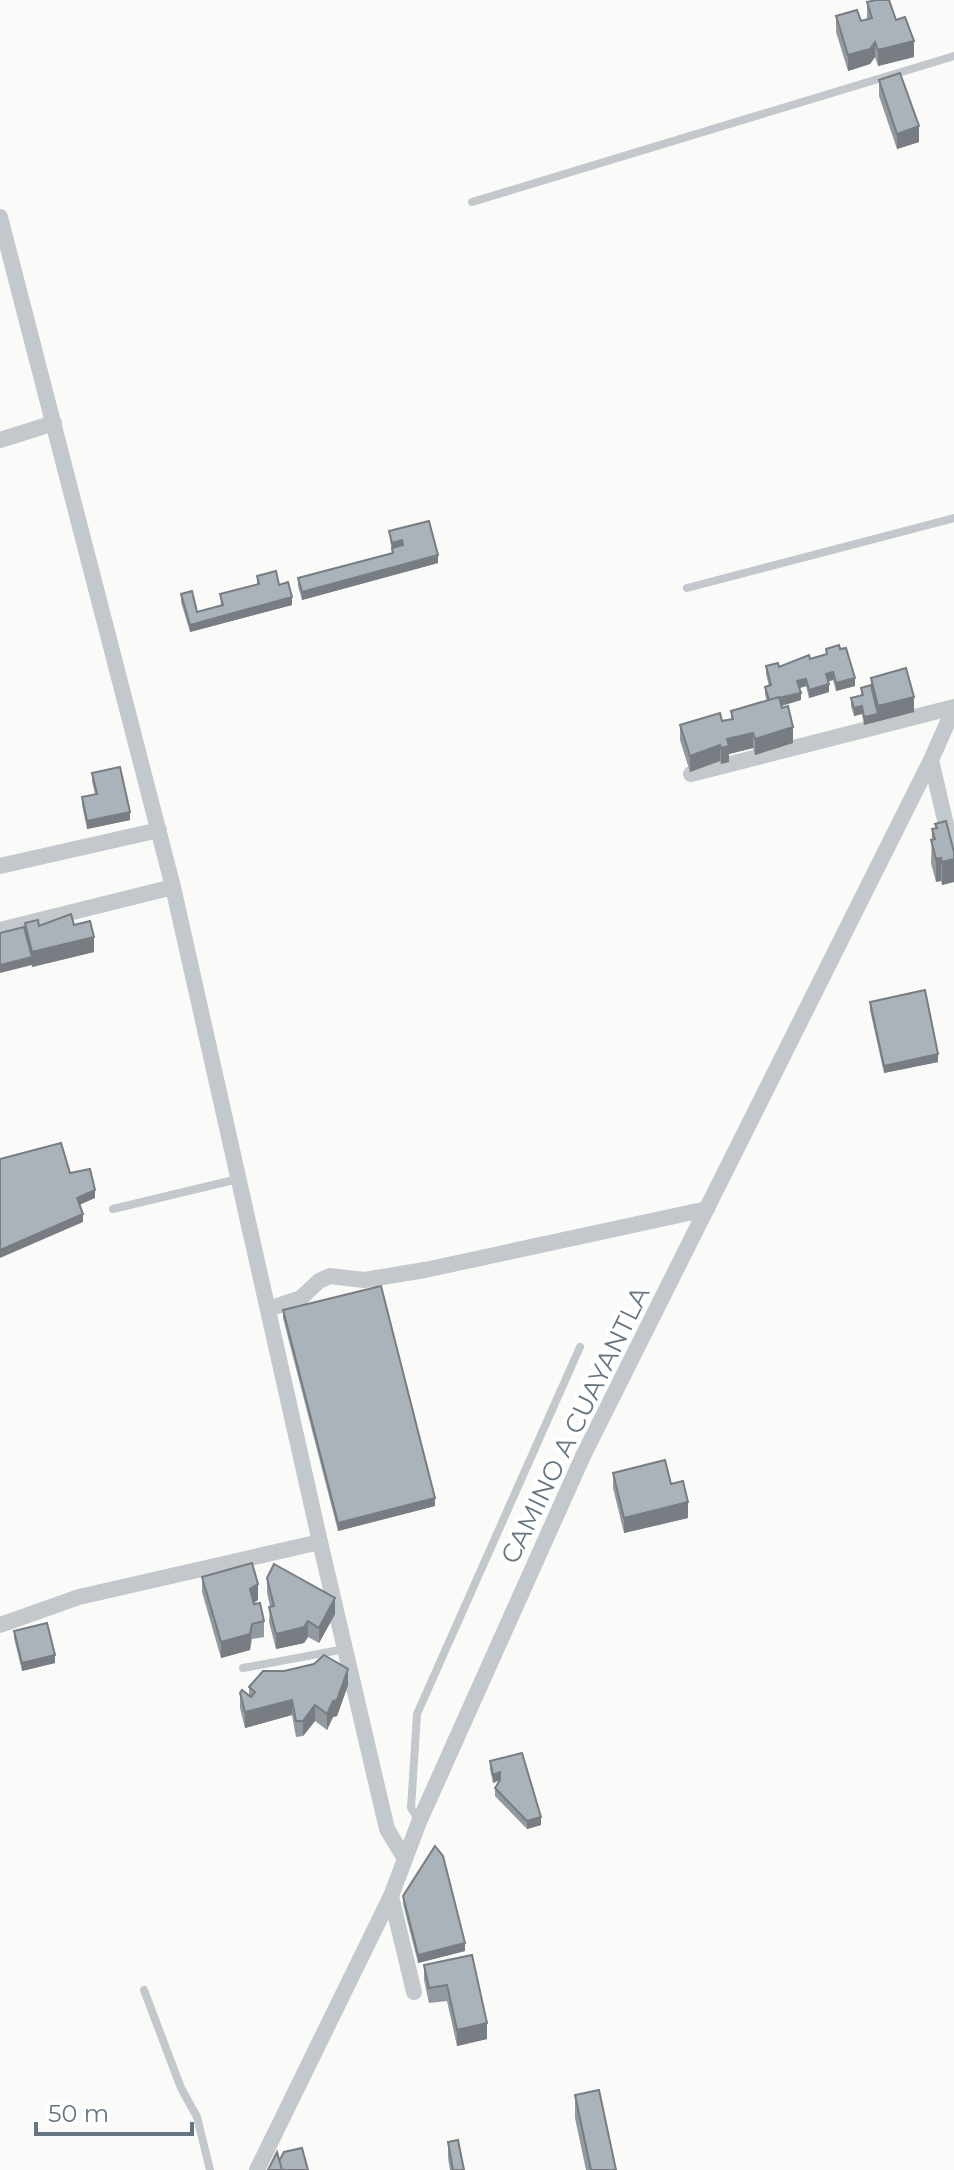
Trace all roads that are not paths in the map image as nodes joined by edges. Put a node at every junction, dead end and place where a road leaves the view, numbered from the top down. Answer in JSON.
{"nodes":[{"id":1,"x":954,"y":56,"type":"edge"},
{"id":2,"x":472,"y":202,"type":"dead end"},
{"id":3,"x":0,"y":217,"type":"edge"},
{"id":4,"x":54,"y":423,"type":"junction"},
{"id":5,"x":0,"y":440,"type":"edge"},
{"id":6,"x":954,"y":518,"type":"edge"},
{"id":7,"x":687,"y":588,"type":"dead end"},
{"id":8,"x":954,"y":708,"type":"edge"},
{"id":9,"x":931,"y":760,"type":"junction"},
{"id":10,"x":691,"y":774,"type":"dead end"},
{"id":11,"x":159,"y":830,"type":"junction"},
{"id":12,"x":954,"y":859,"type":"edge"},
{"id":13,"x":0,"y":866,"type":"edge"},
{"id":14,"x":173,"y":887,"type":"junction"},
{"id":15,"x":0,"y":930,"type":"edge"},
{"id":16,"x":238,"y":1179,"type":"junction"},
{"id":17,"x":113,"y":1209,"type":"dead end"},
{"id":18,"x":707,"y":1209,"type":"junction"},
{"id":19,"x":268,"y":1309,"type":"junction"},
{"id":20,"x":580,"y":1347,"type":"dead end"},
{"id":21,"x":320,"y":1542,"type":"junction"},
{"id":22,"x":0,"y":1625,"type":"edge"},
{"id":23,"x":345,"y":1649,"type":"junction"},
{"id":24,"x":243,"y":1668,"type":"dead end"},
{"id":25,"x":419,"y":1822,"type":"junction"},
{"id":26,"x":405,"y":1859,"type":"junction"},
{"id":27,"x":391,"y":1896,"type":"junction"},
{"id":28,"x":144,"y":1990,"type":"dead end"},
{"id":29,"x":414,"y":1992,"type":"dead end"},
{"id":30,"x":210,"y":2170,"type":"edge"},
{"id":31,"x":257,"y":2170,"type":"edge"}],
"edges":[{"from":1,"to":2,"type":"lane"},
{"from":3,"to":4,"type":"street"},
{"from":4,"to":5,"type":"street"},
{"from":4,"to":11,"type":"street"},
{"from":6,"to":7,"type":"lane"},
{"from":8,"to":9,"type":"street","name":"CAMINO A CUAYANTLA"},
{"from":8,"to":10,"type":"street"},
{"from":9,"to":12,"type":"street"},
{"from":9,"to":18,"type":"street","name":"CAMINO A CUAYANTLA"},
{"from":11,"to":13,"type":"street"},
{"from":11,"to":14,"type":"street"},
{"from":14,"to":15,"type":"street"},
{"from":14,"to":16,"type":"street"},
{"from":16,"to":17,"type":"lane"},
{"from":16,"to":19,"type":"street"},
{"from":18,"to":19,"type":"street"},
{"from":18,"to":25,"type":"street","name":"CAMINO A CUAYANTLA"},
{"from":19,"to":21,"type":"street"},
{"from":20,"to":25,"type":"lane"},
{"from":21,"to":22,"type":"street"},
{"from":21,"to":23,"type":"street"},
{"from":23,"to":24,"type":"lane"},
{"from":23,"to":26,"type":"street"},
{"from":25,"to":26,"type":"street","name":"CAMINO A CUAYANTLA"},
{"from":26,"to":27,"type":"street","name":"CAMINO A CUAYANTLA"},
{"from":27,"to":29,"type":"street"},
{"from":27,"to":31,"type":"street","name":"CAMINO A CUAYANTLA"},
{"from":28,"to":30,"type":"lane"}]}
